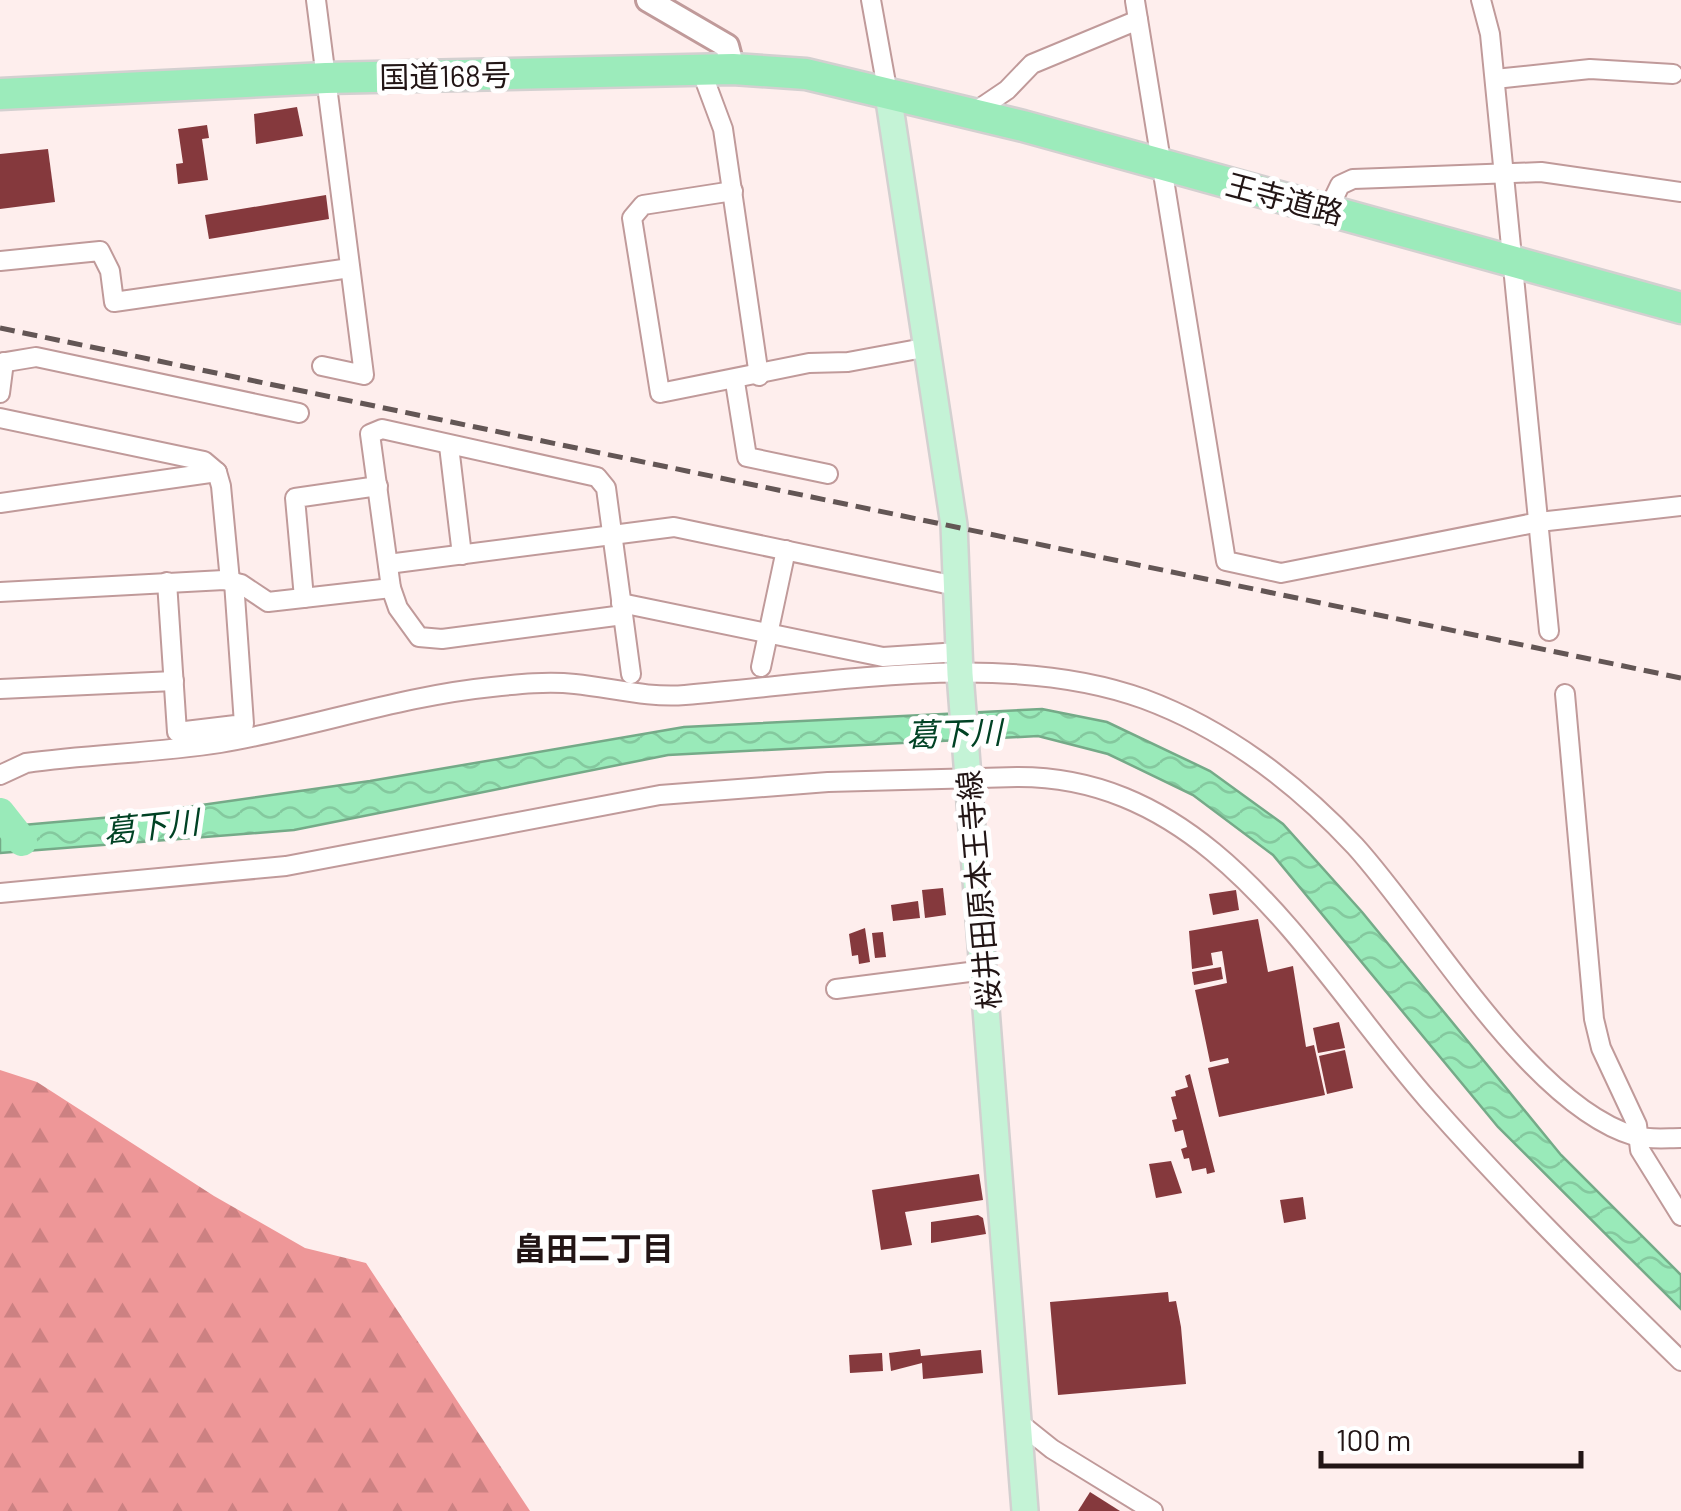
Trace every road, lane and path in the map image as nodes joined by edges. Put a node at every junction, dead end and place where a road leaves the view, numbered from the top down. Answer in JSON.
{"nodes":[{"id":1,"x":316,"y":0,"type":"edge"},
{"id":2,"x":648,"y":0,"type":"edge"},
{"id":3,"x":871,"y":0,"type":"edge"},
{"id":4,"x":1481,"y":0,"type":"edge"},
{"id":5,"x":1136,"y":10,"type":"edge"},
{"id":6,"x":733,"y":69,"type":"junction"},
{"id":7,"x":701,"y":70,"type":"junction"},
{"id":8,"x":1673,"y":74,"type":"dead end"},
{"id":9,"x":326,"y":78,"type":"junction"},
{"id":10,"x":1495,"y":79,"type":"junction"},
{"id":11,"x":0,"y":94,"type":"edge"},
{"id":12,"x":888,"y":94,"type":"junction"},
{"id":13,"x":973,"y":114,"type":"junction"},
{"id":14,"x":1161,"y":165,"type":"junction"},
{"id":15,"x":1504,"y":175,"type":"junction"},
{"id":16,"x":732,"y":191,"type":"junction"},
{"id":17,"x":1681,"y":192,"type":"edge"},
{"id":18,"x":1328,"y":210,"type":"junction"},
{"id":19,"x":0,"y":261,"type":"edge"},
{"id":20,"x":1513,"y":262,"type":"junction"},
{"id":21,"x":350,"y":268,"type":"junction"},
{"id":22,"x":1681,"y":308,"type":"edge"},
{"id":23,"x":928,"y":347,"type":"junction"},
{"id":24,"x":2,"y":363,"type":"edge"},
{"id":25,"x":322,"y":366,"type":"dead end"},
{"id":26,"x":759,"y":376,"type":"junction"},
{"id":27,"x":735,"y":382,"type":"junction"},
{"id":28,"x":0,"y":393,"type":"edge"},
{"id":29,"x":299,"y":414,"type":"dead end"},
{"id":30,"x":0,"y":418,"type":"edge"},
{"id":31,"x":449,"y":446,"type":"junction"},
{"id":32,"x":217,"y":472,"type":"junction"},
{"id":33,"x":828,"y":474,"type":"dead end"},
{"id":34,"x":378,"y":486,"type":"junction"},
{"id":35,"x":0,"y":503,"type":"edge"},
{"id":36,"x":1681,"y":506,"type":"edge"},
{"id":37,"x":1538,"y":522,"type":"junction"},
{"id":38,"x":612,"y":535,"type":"junction"},
{"id":39,"x":786,"y":550,"type":"junction"},
{"id":40,"x":462,"y":554,"type":"junction"},
{"id":41,"x":388,"y":564,"type":"junction"},
{"id":42,"x":232,"y":581,"type":"junction"},
{"id":43,"x":167,"y":582,"type":"junction"},
{"id":44,"x":956,"y":586,"type":"junction"},
{"id":45,"x":391,"y":588,"type":"junction"},
{"id":46,"x":0,"y":592,"type":"edge"},
{"id":47,"x":304,"y":598,"type":"junction"},
{"id":48,"x":622,"y":609,"type":"junction"},
{"id":49,"x":1549,"y":631,"type":"dead end"},
{"id":50,"x":768,"y":633,"type":"junction"},
{"id":51,"x":959,"y":663,"type":"junction"},
{"id":52,"x":761,"y":668,"type":"dead end"},
{"id":53,"x":631,"y":674,"type":"dead end"},
{"id":54,"x":174,"y":681,"type":"junction"},
{"id":55,"x":0,"y":689,"type":"edge"},
{"id":56,"x":1565,"y":694,"type":"dead end"},
{"id":57,"x":0,"y":775,"type":"edge"},
{"id":58,"x":970,"y":782,"type":"junction"},
{"id":59,"x":0,"y":892,"type":"edge"},
{"id":60,"x":985,"y":970,"type":"junction"},
{"id":61,"x":836,"y":989,"type":"dead end"},
{"id":62,"x":1638,"y":1137,"type":"junction"},
{"id":63,"x":1681,"y":1138,"type":"edge"},
{"id":64,"x":1681,"y":1216,"type":"edge"},
{"id":65,"x":1681,"y":1361,"type":"edge"},
{"id":66,"x":1018,"y":1421,"type":"junction"},
{"id":67,"x":1025,"y":1511,"type":"edge"},
{"id":68,"x":1153,"y":1511,"type":"edge"}],
"edges":[{"from":1,"to":9,"type":"street"},
{"from":2,"to":6,"type":"main road"},
{"from":3,"to":12,"type":"street"},
{"from":4,"to":10,"type":"street"},
{"from":5,"to":13,"type":"street"},
{"from":5,"to":14,"type":"street"},
{"from":6,"to":7,"type":"highway","name":"国道168号"},
{"from":6,"to":12,"type":"highway","name":"国道168号"},
{"from":7,"to":9,"type":"highway","name":"国道168号"},
{"from":7,"to":16,"type":"street"},
{"from":8,"to":10,"type":"street"},
{"from":9,"to":11,"type":"highway","name":"国道168号"},
{"from":9,"to":21,"type":"street"},
{"from":10,"to":15,"type":"street"},
{"from":12,"to":13,"type":"highway","name":"王寺道路"},
{"from":12,"to":23,"type":"main road","name":"桜井田原本王寺線"},
{"from":13,"to":14,"type":"highway","name":"王寺道路"},
{"from":14,"to":18,"type":"highway","name":"王寺道路"},
{"from":14,"to":37,"type":"street"},
{"from":15,"to":17,"type":"street"},
{"from":15,"to":18,"type":"street"},
{"from":15,"to":20,"type":"street"},
{"from":16,"to":26,"type":"street"},
{"from":16,"to":27,"type":"street"},
{"from":18,"to":20,"type":"highway","name":"王寺道路"},
{"from":19,"to":21,"type":"street"},
{"from":20,"to":22,"type":"highway","name":"王寺道路"},
{"from":20,"to":37,"type":"street"},
{"from":21,"to":25,"type":"street"},
{"from":23,"to":26,"type":"street"},
{"from":23,"to":44,"type":"main road","name":"桜井田原本王寺線"},
{"from":24,"to":28,"type":"street"},
{"from":24,"to":29,"type":"street"},
{"from":26,"to":27,"type":"street"},
{"from":27,"to":33,"type":"street"},
{"from":30,"to":32,"type":"street"},
{"from":31,"to":34,"type":"street"},
{"from":31,"to":38,"type":"street"},
{"from":31,"to":40,"type":"street"},
{"from":32,"to":35,"type":"street"},
{"from":32,"to":42,"type":"street"},
{"from":34,"to":41,"type":"street"},
{"from":34,"to":47,"type":"street"},
{"from":36,"to":37,"type":"street"},
{"from":37,"to":49,"type":"street"},
{"from":38,"to":39,"type":"street"},
{"from":38,"to":40,"type":"street"},
{"from":38,"to":48,"type":"street"},
{"from":39,"to":44,"type":"street"},
{"from":39,"to":50,"type":"street"},
{"from":40,"to":41,"type":"street"},
{"from":41,"to":45,"type":"street"},
{"from":42,"to":43,"type":"street"},
{"from":42,"to":47,"type":"street"},
{"from":42,"to":54,"type":"street"},
{"from":43,"to":46,"type":"street"},
{"from":43,"to":54,"type":"street"},
{"from":44,"to":51,"type":"main road","name":"桜井田原本王寺線"},
{"from":45,"to":47,"type":"street"},
{"from":45,"to":48,"type":"street"},
{"from":48,"to":50,"type":"street"},
{"from":48,"to":53,"type":"street"},
{"from":50,"to":51,"type":"street"},
{"from":50,"to":52,"type":"street"},
{"from":51,"to":57,"type":"street"},
{"from":51,"to":58,"type":"main road","name":"桜井田原本王寺線"},
{"from":51,"to":62,"type":"street"},
{"from":54,"to":55,"type":"street"},
{"from":56,"to":62,"type":"street"},
{"from":58,"to":59,"type":"street"},
{"from":58,"to":60,"type":"main road","name":"桜井田原本王寺線"},
{"from":58,"to":65,"type":"street"},
{"from":60,"to":61,"type":"street"},
{"from":60,"to":66,"type":"main road","name":"桜井田原本王寺線"},
{"from":62,"to":63,"type":"street"},
{"from":62,"to":64,"type":"street"},
{"from":66,"to":67,"type":"main road","name":"桜井田原本王寺線"},
{"from":66,"to":68,"type":"street"}]}
